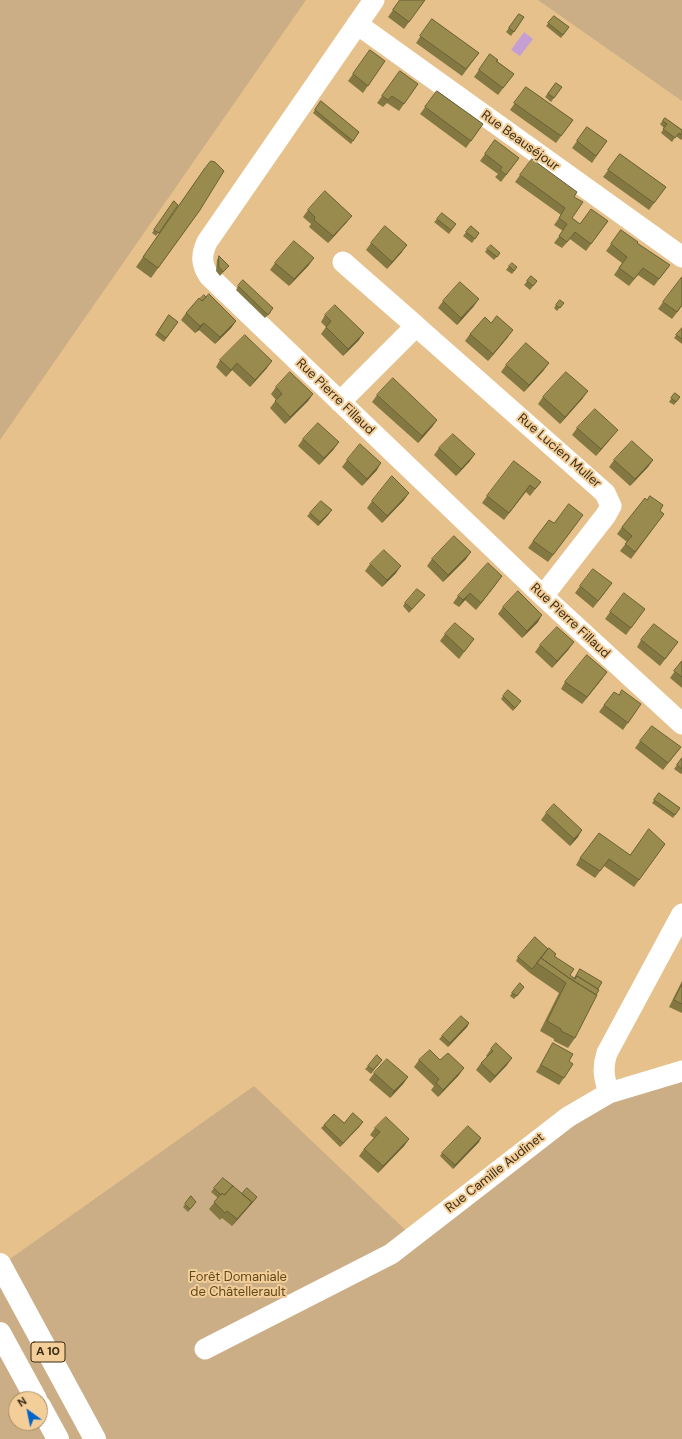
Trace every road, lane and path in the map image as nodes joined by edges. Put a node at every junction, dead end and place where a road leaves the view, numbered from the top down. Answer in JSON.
{"nodes":[{"id":1,"x":374,"y":0,"type":"edge"},
{"id":2,"x":358,"y":24,"type":"junction"},
{"id":3,"x":682,"y":257,"type":"edge"},
{"id":4,"x":343,"y":262,"type":"dead end"},
{"id":5,"x":416,"y":326,"type":"junction"},
{"id":6,"x":340,"y":402,"type":"junction"},
{"id":7,"x":543,"y":596,"type":"junction"},
{"id":8,"x":682,"y":724,"type":"edge"},
{"id":9,"x":682,"y":914,"type":"edge"},
{"id":10,"x":682,"y":1070,"type":"edge"},
{"id":11,"x":609,"y":1093,"type":"junction"},
{"id":12,"x":0,"y":1264,"type":"edge"},
{"id":13,"x":0,"y":1333,"type":"edge"},
{"id":14,"x":205,"y":1349,"type":"dead end"},
{"id":15,"x":32,"y":1391,"type":"edge"},
{"id":16,"x":48,"y":1421,"type":"edge"},
{"id":17,"x":58,"y":1439,"type":"edge"},
{"id":18,"x":95,"y":1439,"type":"edge"}],
"edges":[{"from":1,"to":2,"type":"street","name":"Rue Pierre Fillaud"},
{"from":2,"to":3,"type":"street","name":"Rue Beauséjour"},
{"from":2,"to":6,"type":"street","name":"Rue Pierre Fillaud"},
{"from":4,"to":5,"type":"street","name":"Rue Lucien Muller"},
{"from":5,"to":6,"type":"street"},
{"from":5,"to":7,"type":"street","name":"Rue Lucien Muller"},
{"from":6,"to":7,"type":"street","name":"Rue Pierre Fillaud"},
{"from":7,"to":8,"type":"street","name":"Rue Pierre Fillaud"},
{"from":9,"to":11,"type":"street"},
{"from":10,"to":11,"type":"street","name":"Rue Camille Audinet"},
{"from":11,"to":14,"type":"street","name":"Rue Camille Audinet"},
{"from":12,"to":18,"type":"highway","number":"A 10"},
{"from":13,"to":15,"type":"highway","number":"A 10"},
{"from":16,"to":17,"type":"highway"}]}
